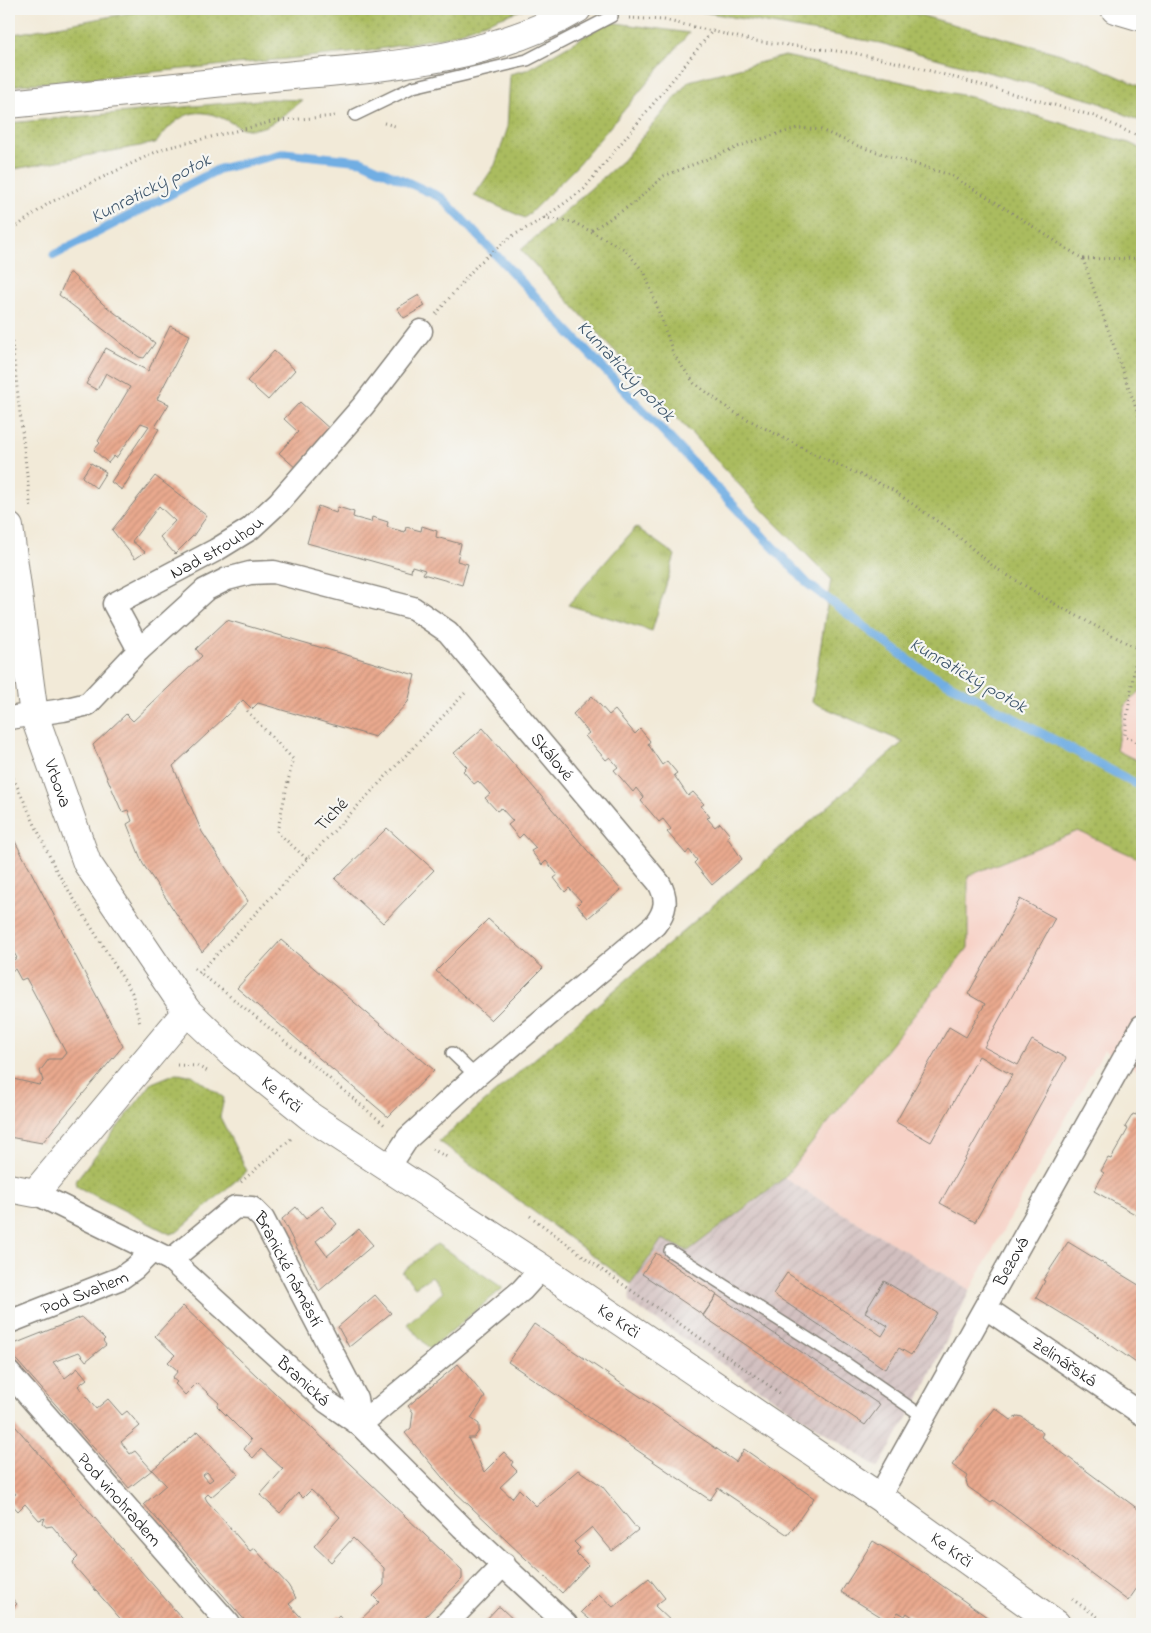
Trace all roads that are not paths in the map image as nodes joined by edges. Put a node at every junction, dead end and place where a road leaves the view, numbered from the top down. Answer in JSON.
{"nodes":[{"id":1,"x":577,"y":9,"type":"edge"},
{"id":2,"x":1115,"y":9,"type":"edge"},
{"id":3,"x":612,"y":16,"type":"road end"},
{"id":4,"x":1142,"y":18,"type":"edge"},
{"id":5,"x":9,"y":104,"type":"edge"},
{"id":6,"x":355,"y":115,"type":"road end"},
{"id":7,"x":421,"y":331,"type":"road end"},
{"id":8,"x":20,"y":520,"type":"edge"},
{"id":9,"x":139,"y":650,"type":"junction"},
{"id":10,"x":21,"y":716,"type":"edge"},
{"id":11,"x":186,"y":1011,"type":"junction"},
{"id":12,"x":1142,"y":1026,"type":"edge"},
{"id":13,"x":452,"y":1053,"type":"dead end"},
{"id":14,"x":476,"y":1076,"type":"junction"},
{"id":15,"x":388,"y":1167,"type":"junction"},
{"id":16,"x":22,"y":1190,"type":"edge"},
{"id":17,"x":670,"y":1251,"type":"dead end"},
{"id":18,"x":162,"y":1255,"type":"junction"},
{"id":19,"x":541,"y":1269,"type":"junction"},
{"id":20,"x":986,"y":1308,"type":"junction"},
{"id":21,"x":9,"y":1322,"type":"edge"},
{"id":22,"x":9,"y":1373,"type":"edge"},
{"id":23,"x":1142,"y":1414,"type":"edge"},
{"id":24,"x":924,"y":1418,"type":"junction"},
{"id":25,"x":360,"y":1425,"type":"junction"},
{"id":26,"x":879,"y":1497,"type":"junction"},
{"id":27,"x":504,"y":1564,"type":"junction"},
{"id":28,"x":1045,"y":1621,"type":"edge"},
{"id":29,"x":229,"y":1624,"type":"edge"},
{"id":30,"x":446,"y":1624,"type":"edge"},
{"id":31,"x":566,"y":1624,"type":"edge"}],
"edges":[{"from":1,"to":5,"type":"main road"},
{"from":2,"to":4,"type":"main road"},
{"from":3,"to":6,"type":"lane"},
{"from":7,"to":9,"type":"street","name":"Nad strouhou"},
{"from":8,"to":10,"type":"main road","name":"Vrbova"},
{"from":9,"to":10,"type":"street"},
{"from":9,"to":14,"type":"street","name":"Skálové"},
{"from":10,"to":11,"type":"main road","name":"Vrbova"},
{"from":11,"to":15,"type":"main road","name":"Ke Krči"},
{"from":11,"to":16,"type":"main road"},
{"from":12,"to":20,"type":"street","name":"Bezová"},
{"from":13,"to":14,"type":"lane"},
{"from":14,"to":15,"type":"street","name":"Skálové"},
{"from":15,"to":19,"type":"main road","name":"Ke Krči"},
{"from":16,"to":18,"type":"street","name":"Branická"},
{"from":17,"to":24,"type":"lane"},
{"from":18,"to":21,"type":"street","name":"Pod Svahem"},
{"from":18,"to":25,"type":"street","name":"Branická"},
{"from":18,"to":25,"type":"street","name":"Branické náměstí"},
{"from":19,"to":25,"type":"street"},
{"from":19,"to":26,"type":"main road","name":"Ke Krči"},
{"from":20,"to":23,"type":"street","name":"Zelinářská"},
{"from":20,"to":24,"type":"street","name":"Bezová"},
{"from":22,"to":29,"type":"street","name":"Pod vinohradem"},
{"from":24,"to":26,"type":"street","name":"Bezová"},
{"from":25,"to":27,"type":"street","name":"Branická"},
{"from":26,"to":28,"type":"main road","name":"Ke Krči"},
{"from":27,"to":30,"type":"street"},
{"from":27,"to":31,"type":"street","name":"Branická"}]}
